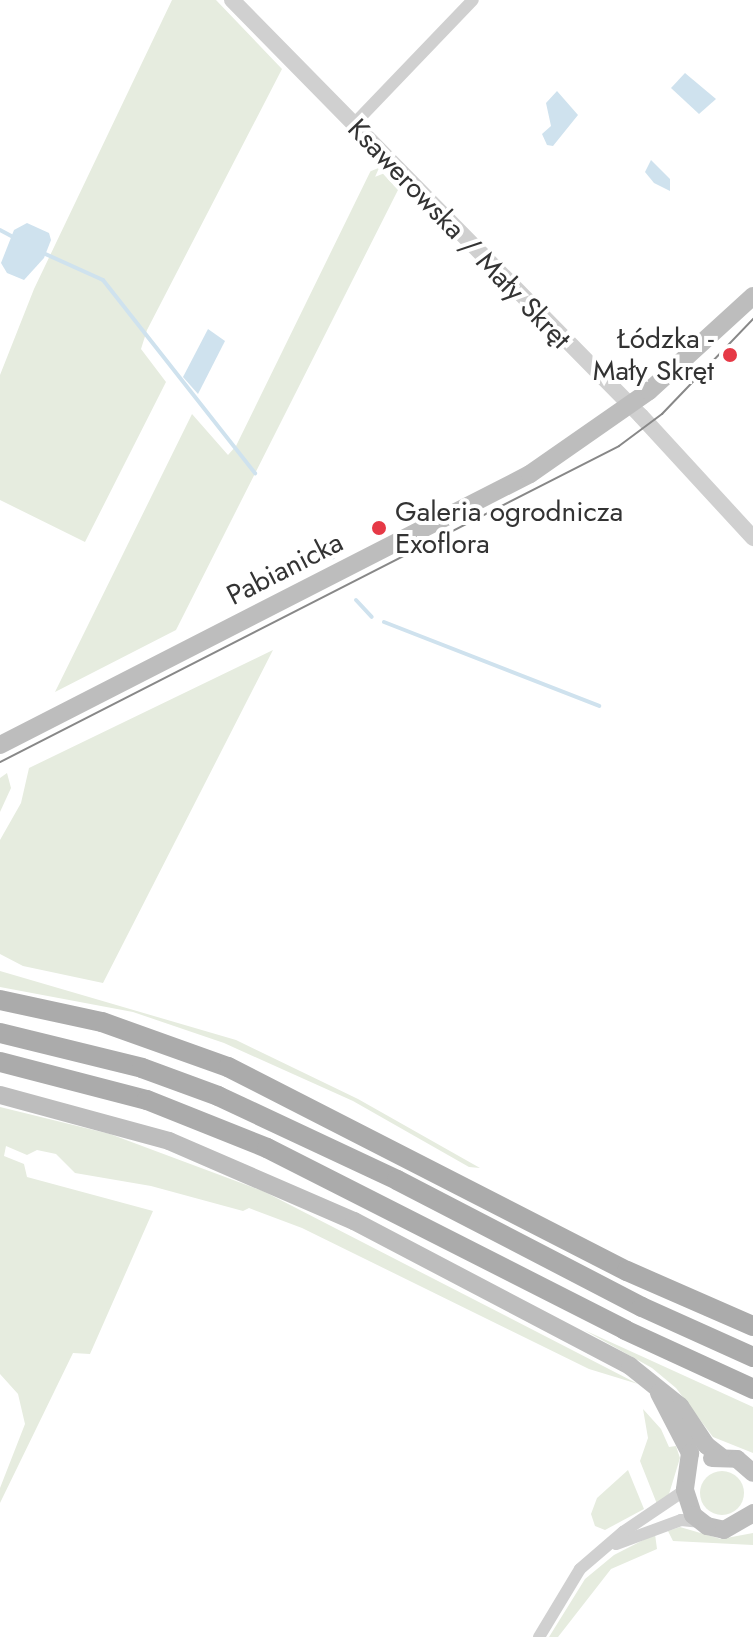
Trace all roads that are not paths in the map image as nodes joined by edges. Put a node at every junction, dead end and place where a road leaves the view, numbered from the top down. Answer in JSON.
{"nodes":[{"id":1,"x":232,"y":0,"type":"edge"},
{"id":2,"x":473,"y":0,"type":"edge"},
{"id":3,"x":353,"y":125,"type":"junction"},
{"id":4,"x":753,"y":296,"type":"edge"},
{"id":5,"x":630,"y":406,"type":"junction"},
{"id":6,"x":753,"y":538,"type":"edge"},
{"id":7,"x":0,"y":745,"type":"edge"},
{"id":8,"x":0,"y":1000,"type":"edge"},
{"id":9,"x":0,"y":1033,"type":"edge"},
{"id":10,"x":0,"y":1062,"type":"edge"},
{"id":11,"x":0,"y":1095,"type":"edge"},
{"id":12,"x":753,"y":1326,"type":"edge"},
{"id":13,"x":753,"y":1357,"type":"edge"},
{"id":14,"x":656,"y":1387,"type":"junction"},
{"id":15,"x":753,"y":1389,"type":"edge"},
{"id":16,"x":720,"y":1456,"type":"junction"},
{"id":17,"x":753,"y":1473,"type":"edge"},
{"id":18,"x":688,"y":1482,"type":"junction"},
{"id":19,"x":749,"y":1520,"type":"edge"},
{"id":20,"x":699,"y":1522,"type":"junction"},
{"id":21,"x":589,"y":1560,"type":"junction"},
{"id":22,"x":539,"y":1637,"type":"edge"}],
"edges":[{"from":1,"to":3,"type":"street","name":"Ksawerowska / Mały Skręt"},
{"from":2,"to":3,"type":"street"},
{"from":3,"to":5,"type":"street","name":"Ksawerowska / Mały Skręt"},
{"from":4,"to":5,"type":"main road","name":"Pabianicka"},
{"from":5,"to":6,"type":"street","name":"Ksawerowska / Mały Skręt"},
{"from":5,"to":7,"type":"main road","name":"Pabianicka"},
{"from":8,"to":12,"type":"main road"},
{"from":9,"to":13,"type":"main road"},
{"from":10,"to":15,"type":"main road"},
{"from":11,"to":14,"type":"main road"},
{"from":14,"to":16,"type":"main road"},
{"from":14,"to":18,"type":"main road"},
{"from":16,"to":17,"type":"main road"},
{"from":16,"to":18,"type":"main road"},
{"from":18,"to":20,"type":"main road"},
{"from":18,"to":21,"type":"street"},
{"from":19,"to":20,"type":"main road"},
{"from":20,"to":21,"type":"street"},
{"from":21,"to":22,"type":"street"}]}
